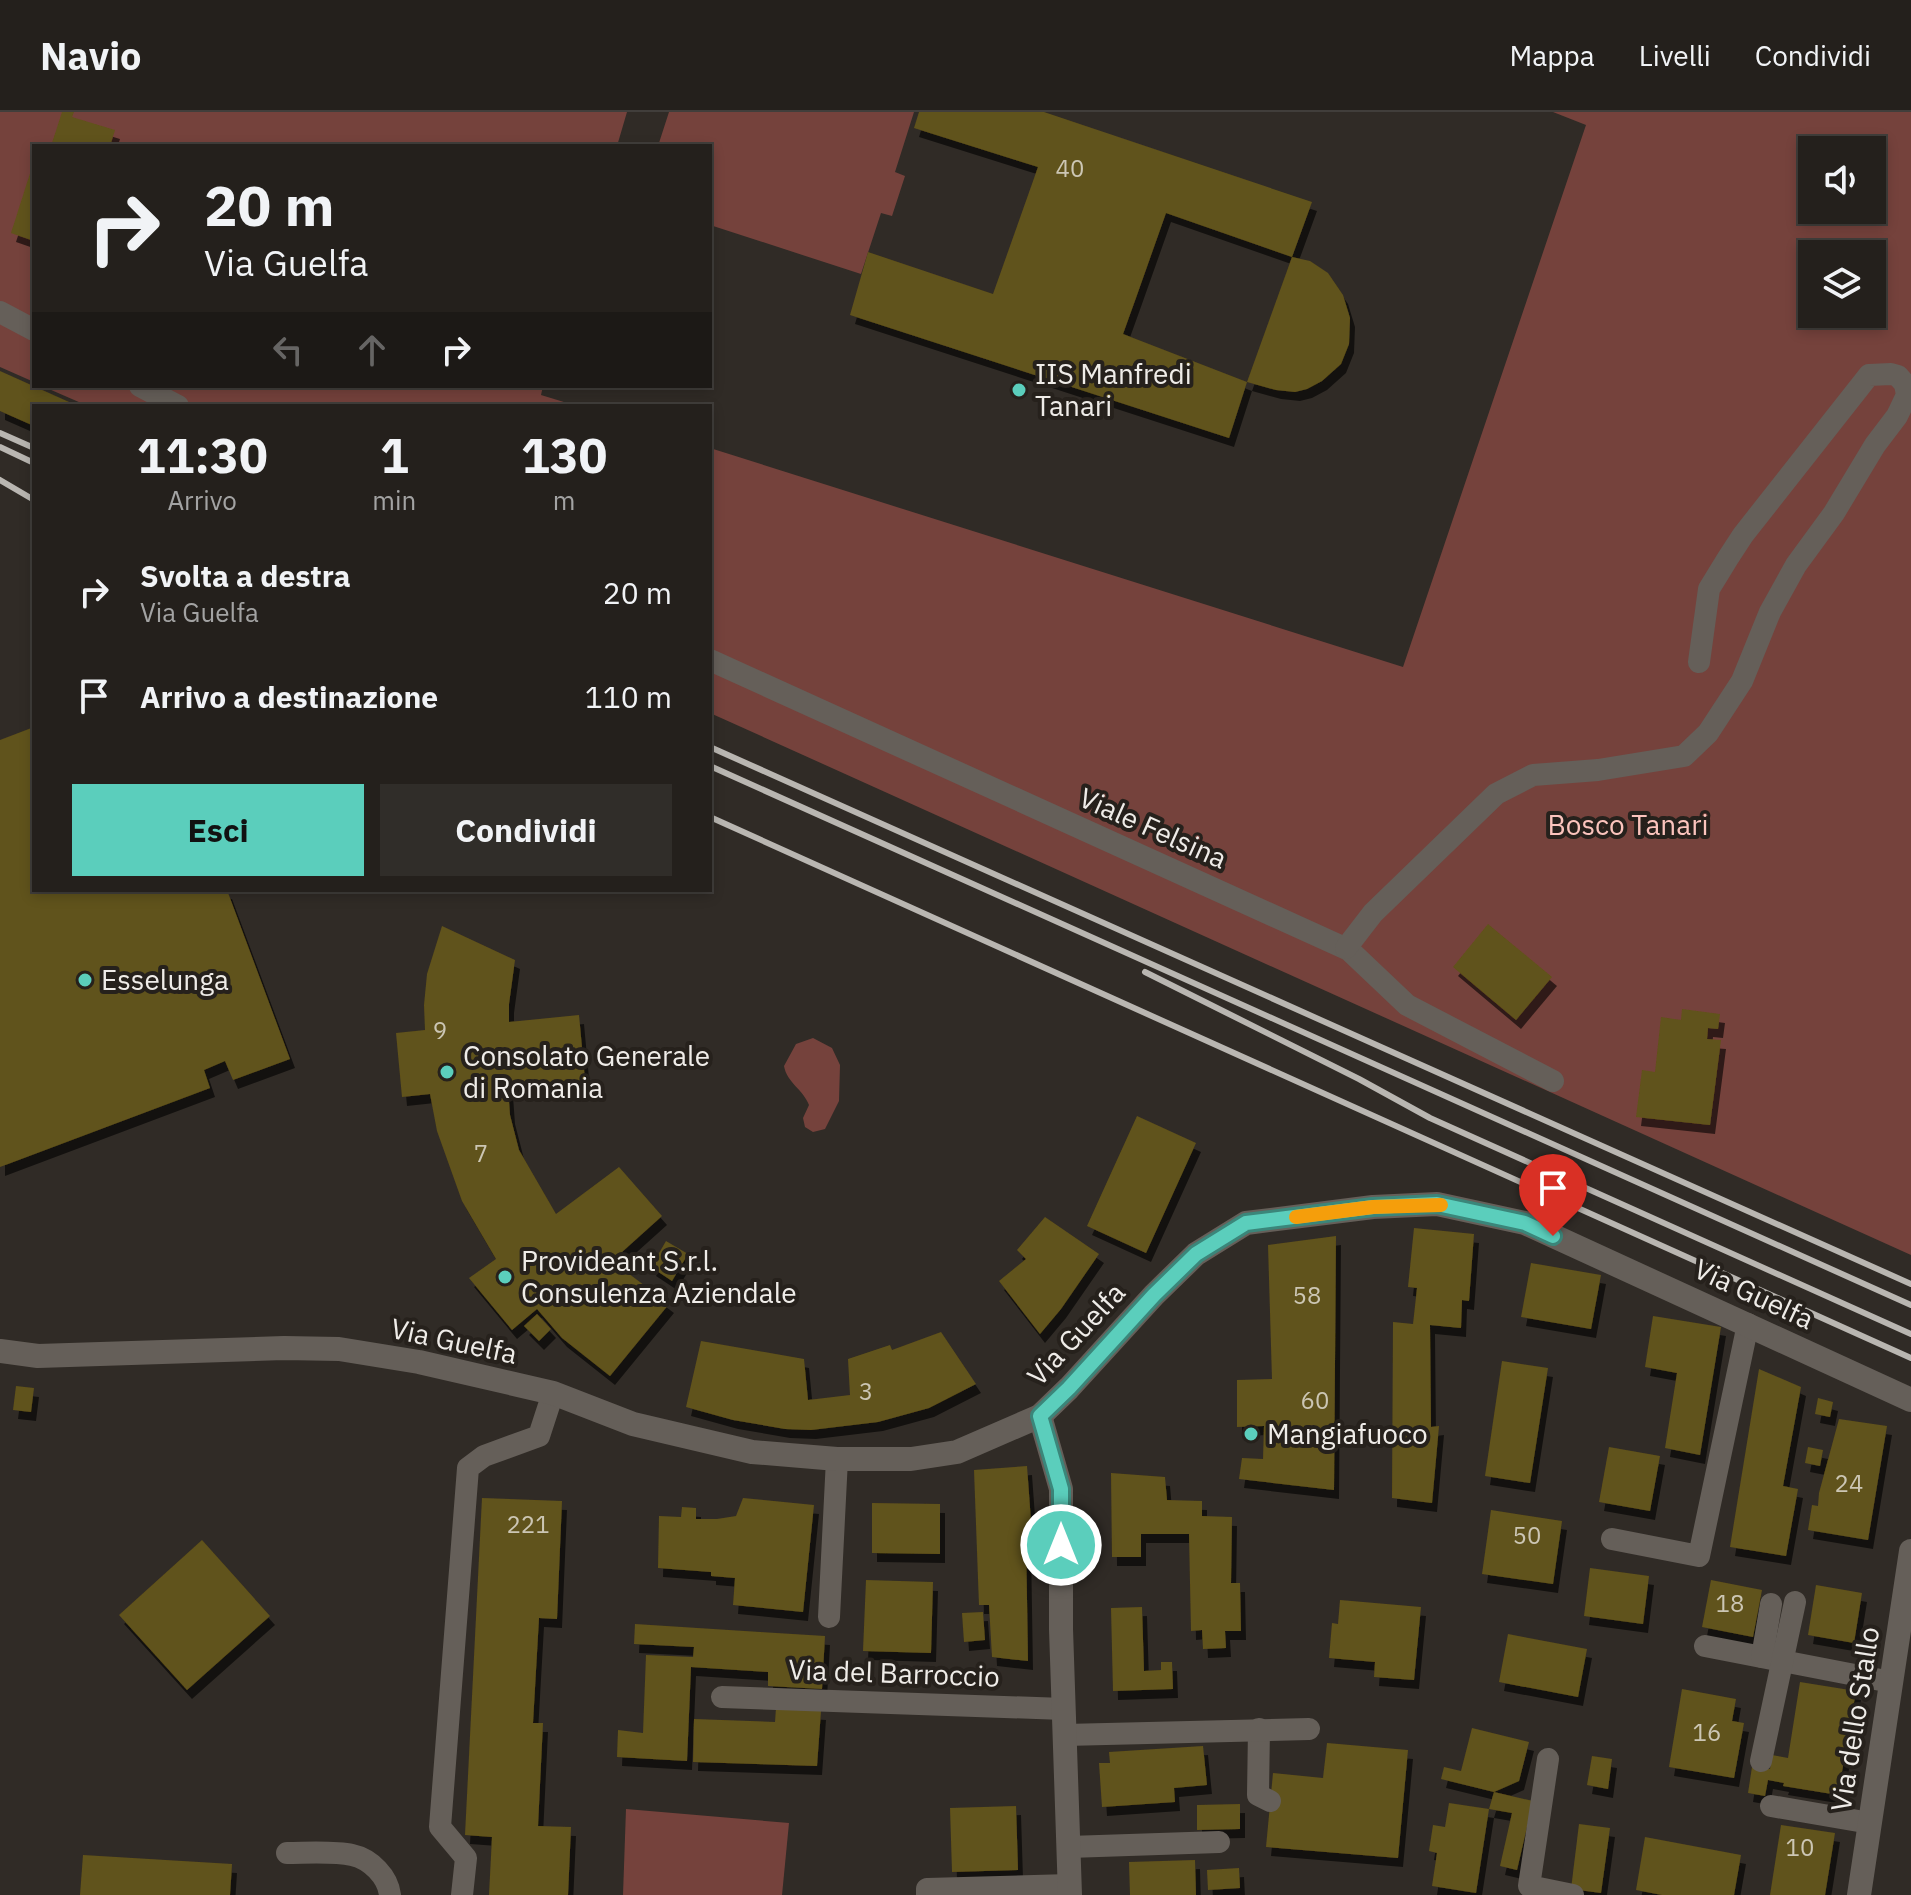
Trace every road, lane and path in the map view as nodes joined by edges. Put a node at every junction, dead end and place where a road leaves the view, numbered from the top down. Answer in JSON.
{"nodes":[{"id":1,"x":0,"y":312,"type":"edge"},
{"id":2,"x":32,"y":329,"type":"edge"},
{"id":3,"x":144,"y":388,"type":"edge"},
{"id":4,"x":174,"y":404,"type":"edge"},
{"id":5,"x":712,"y":661,"type":"edge"},
{"id":6,"x":1699,"y":662,"type":"dead end"},
{"id":7,"x":1346,"y":948,"type":"junction"},
{"id":8,"x":1553,"y":1081,"type":"dead end"},
{"id":9,"x":1748,"y":1324,"type":"junction"},
{"id":10,"x":0,"y":1351,"type":"edge"},
{"id":11,"x":553,"y":1393,"type":"junction"},
{"id":12,"x":1911,"y":1400,"type":"edge"},
{"id":13,"x":1040,"y":1416,"type":"junction"},
{"id":14,"x":837,"y":1459,"type":"junction"},
{"id":15,"x":1612,"y":1539,"type":"dead end"},
{"id":16,"x":1911,"y":1551,"type":"edge"},
{"id":17,"x":1795,"y":1602,"type":"dead end"},
{"id":18,"x":1771,"y":1604,"type":"dead end"},
{"id":19,"x":829,"y":1617,"type":"dead end"},
{"id":20,"x":1705,"y":1646,"type":"dead end"},
{"id":21,"x":1772,"y":1659,"type":"junction"},
{"id":22,"x":1891,"y":1682,"type":"junction"},
{"id":23,"x":722,"y":1697,"type":"dead end"},
{"id":24,"x":1064,"y":1709,"type":"junction"},
{"id":25,"x":1259,"y":1729,"type":"junction"},
{"id":26,"x":1309,"y":1729,"type":"dead end"},
{"id":27,"x":1065,"y":1735,"type":"junction"},
{"id":28,"x":1548,"y":1759,"type":"dead end"},
{"id":29,"x":1761,"y":1761,"type":"dead end"},
{"id":30,"x":1270,"y":1801,"type":"dead end"},
{"id":31,"x":1771,"y":1806,"type":"dead end"},
{"id":32,"x":1870,"y":1823,"type":"junction"},
{"id":33,"x":1219,"y":1842,"type":"dead end"},
{"id":34,"x":1069,"y":1847,"type":"junction"},
{"id":35,"x":287,"y":1853,"type":"dead end"},
{"id":36,"x":1070,"y":1890,"type":"edge"},
{"id":37,"x":390,"y":1895,"type":"edge"},
{"id":38,"x":462,"y":1895,"type":"edge"},
{"id":39,"x":927,"y":1895,"type":"edge"},
{"id":40,"x":1573,"y":1895,"type":"edge"},
{"id":41,"x":1859,"y":1895,"type":"edge"}],
"edges":[{"from":1,"to":2,"type":"lane"},
{"from":3,"to":4,"type":"lane"},
{"from":5,"to":7,"type":"lane","name":"Viale Felsina"},
{"from":6,"to":7,"type":"lane"},
{"from":7,"to":8,"type":"lane","name":"Viale Felsina"},
{"from":9,"to":12,"type":"street","name":"Via Guelfa"},
{"from":9,"to":13,"type":"street","name":"Via Guelfa"},
{"from":9,"to":15,"type":"lane"},
{"from":10,"to":11,"type":"street","name":"Via Guelfa"},
{"from":11,"to":14,"type":"street","name":"Via Guelfa"},
{"from":11,"to":38,"type":"lane"},
{"from":13,"to":14,"type":"street","name":"Via Guelfa"},
{"from":13,"to":24,"type":"street"},
{"from":14,"to":19,"type":"lane"},
{"from":16,"to":22,"type":"street","name":"Via dello Stallo"},
{"from":17,"to":21,"type":"lane"},
{"from":18,"to":21,"type":"lane"},
{"from":20,"to":21,"type":"lane"},
{"from":21,"to":22,"type":"lane"},
{"from":21,"to":29,"type":"lane"},
{"from":22,"to":32,"type":"street","name":"Via dello Stallo"},
{"from":23,"to":24,"type":"lane","name":"Via del Barroccio"},
{"from":24,"to":27,"type":"street"},
{"from":25,"to":26,"type":"lane"},
{"from":25,"to":27,"type":"lane"},
{"from":25,"to":30,"type":"lane"},
{"from":27,"to":34,"type":"street"},
{"from":28,"to":40,"type":"lane"},
{"from":31,"to":32,"type":"lane"},
{"from":32,"to":41,"type":"street","name":"Via dello Stallo"},
{"from":33,"to":34,"type":"lane"},
{"from":34,"to":36,"type":"street"},
{"from":35,"to":37,"type":"lane"},
{"from":36,"to":39,"type":"lane"}]}
